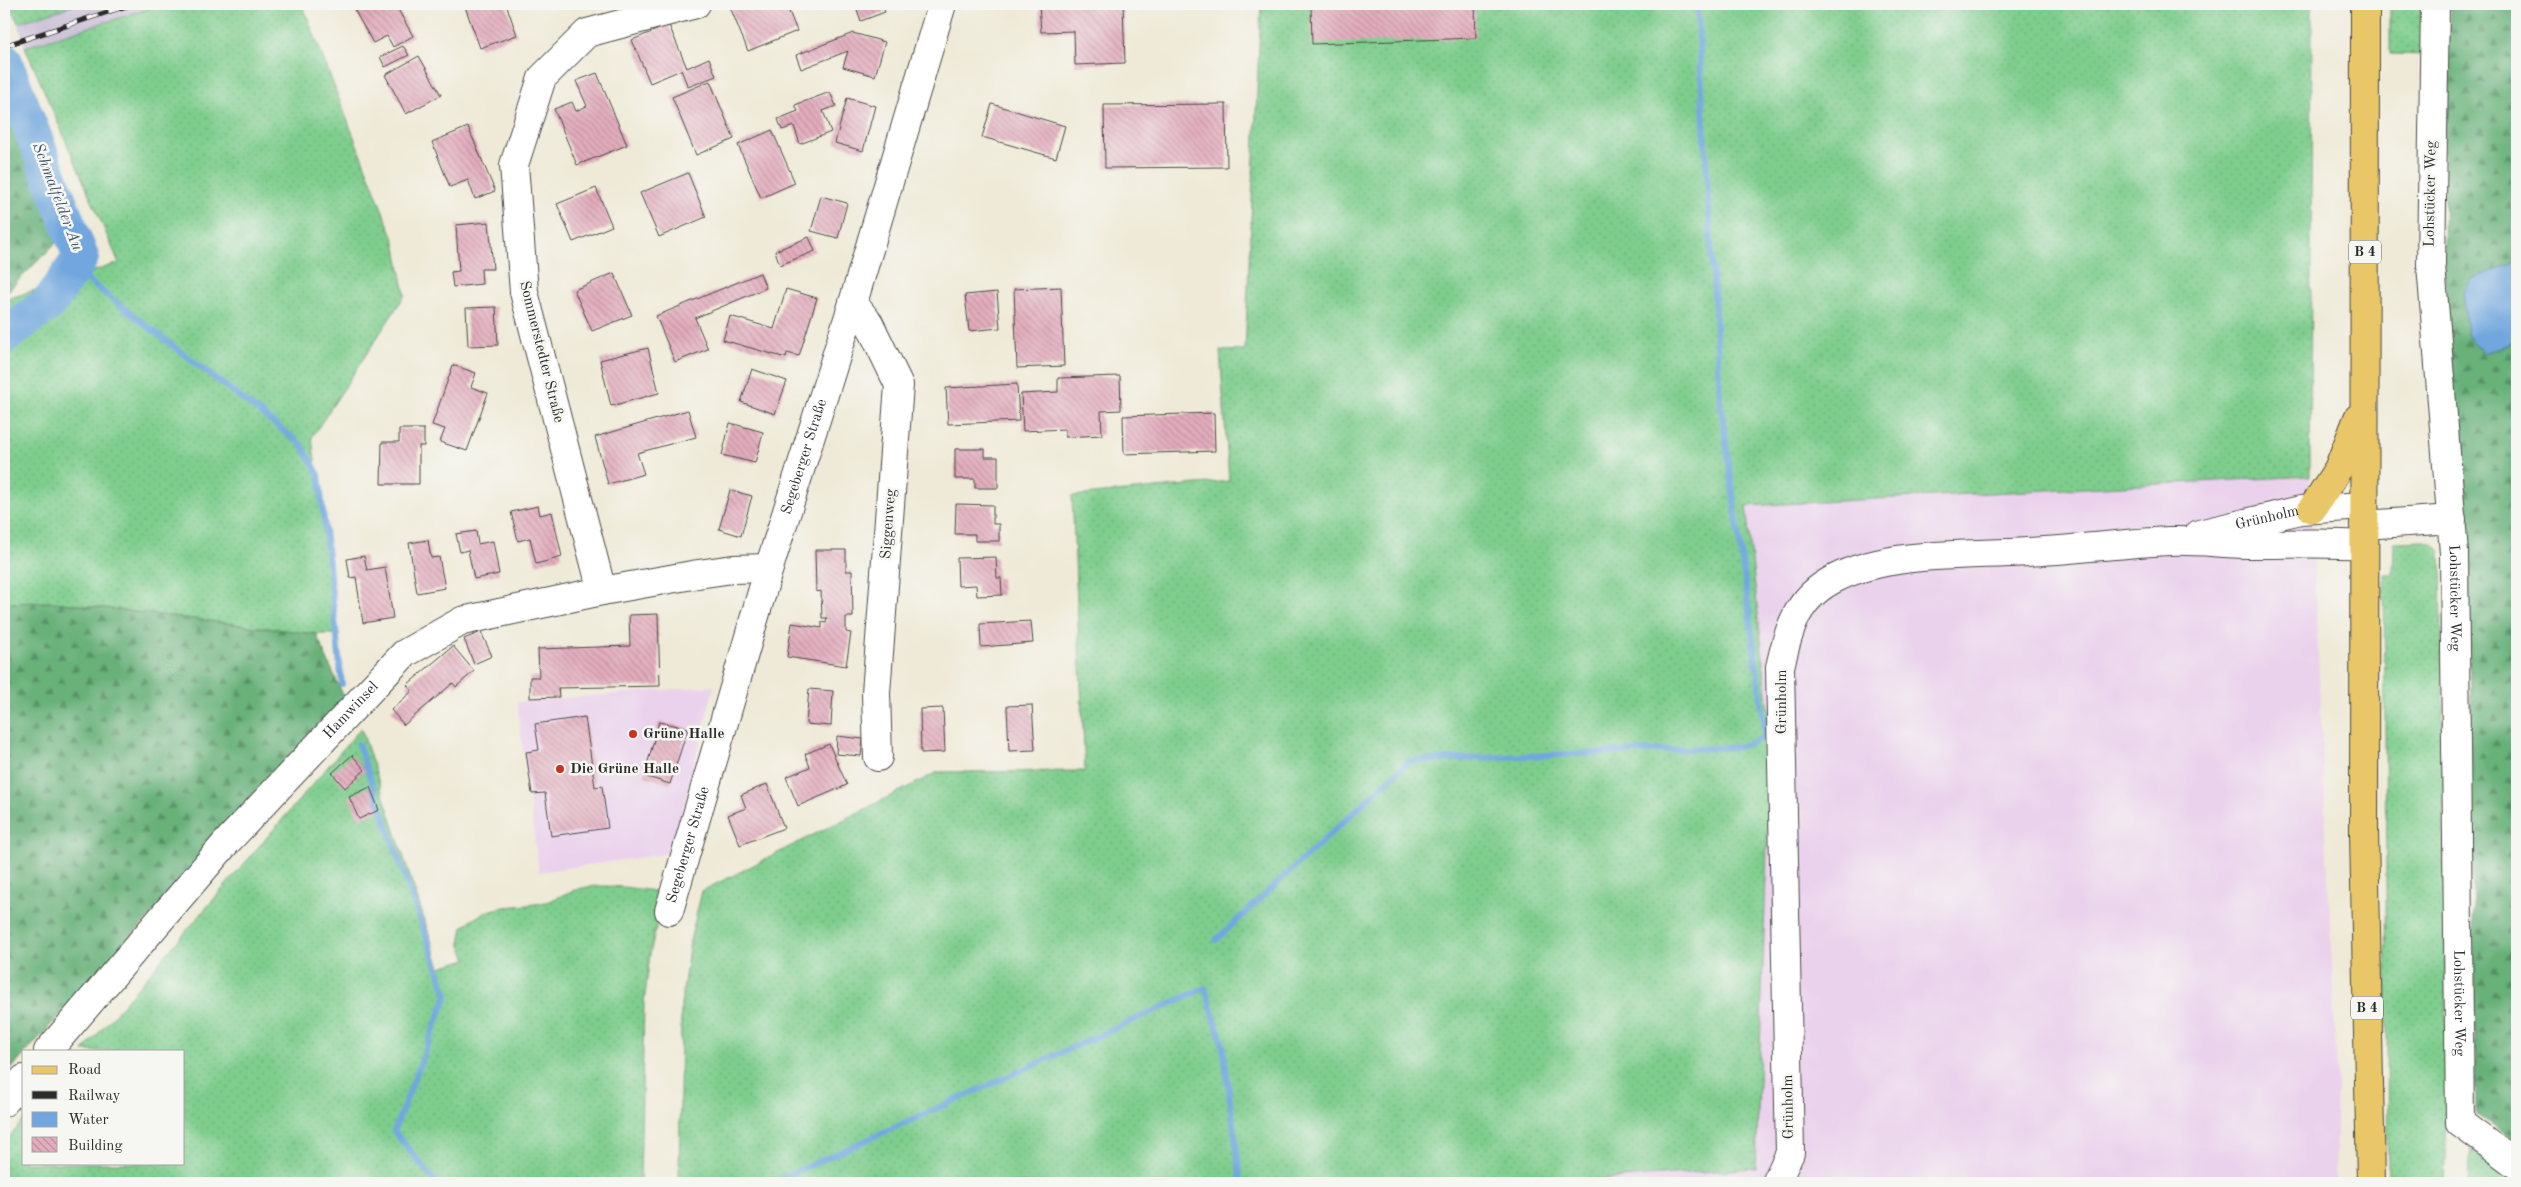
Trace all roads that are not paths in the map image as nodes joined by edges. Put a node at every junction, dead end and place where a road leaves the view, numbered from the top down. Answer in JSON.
{"nodes":[{"id":1,"x":696,"y":4,"type":"edge"},
{"id":2,"x":942,"y":4,"type":"edge"},
{"id":3,"x":2365,"y":4,"type":"edge"},
{"id":4,"x":2435,"y":4,"type":"edge"},
{"id":5,"x":853,"y":303,"type":"junction"},
{"id":6,"x":2364,"y":402,"type":"junction"},
{"id":7,"x":2312,"y":509,"type":"junction"},
{"id":8,"x":2452,"y":519,"type":"junction"},
{"id":9,"x":2364,"y":525,"type":"junction"},
{"id":10,"x":2171,"y":541,"type":"junction"},
{"id":11,"x":770,"y":568,"type":"junction"},
{"id":12,"x":602,"y":591,"type":"junction"},
{"id":13,"x":878,"y":757,"type":"dead end"},
{"id":14,"x":669,"y":911,"type":"dead end"},
{"id":15,"x":49,"y":1050,"type":"edge"},
{"id":16,"x":22,"y":1081,"type":"edge"},
{"id":17,"x":4,"y":1102,"type":"edge"},
{"id":18,"x":2517,"y":1164,"type":"edge"},
{"id":19,"x":1776,"y":1183,"type":"edge"},
{"id":20,"x":2370,"y":1183,"type":"edge"}],
"edges":[{"from":1,"to":12,"type":"street","name":"Sommerstedter Straße"},
{"from":2,"to":5,"type":"street","name":"Segeberger Straße"},
{"from":3,"to":6,"type":"main road","number":"B 4"},
{"from":4,"to":8,"type":"street","name":"Lohstücker Weg"},
{"from":5,"to":11,"type":"street","name":"Segeberger Straße"},
{"from":5,"to":13,"type":"street","name":"Siggenweg"},
{"from":6,"to":7,"type":"main road"},
{"from":6,"to":9,"type":"main road","number":"B 4"},
{"from":7,"to":9,"type":"street","name":"Grünholm"},
{"from":7,"to":10,"type":"street","name":"Grünholm"},
{"from":8,"to":9,"type":"street"},
{"from":8,"to":18,"type":"street","name":"Lohstücker Weg"},
{"from":9,"to":10,"type":"street","name":"Grünholm"},
{"from":9,"to":20,"type":"main road","number":"B 4"},
{"from":10,"to":19,"type":"street","name":"Grünholm"},
{"from":11,"to":12,"type":"street","name":"Hamwinsel"},
{"from":11,"to":14,"type":"street","name":"Segeberger Straße"},
{"from":12,"to":15,"type":"street","name":"Hamwinsel"},
{"from":16,"to":17,"type":"street"}]}
